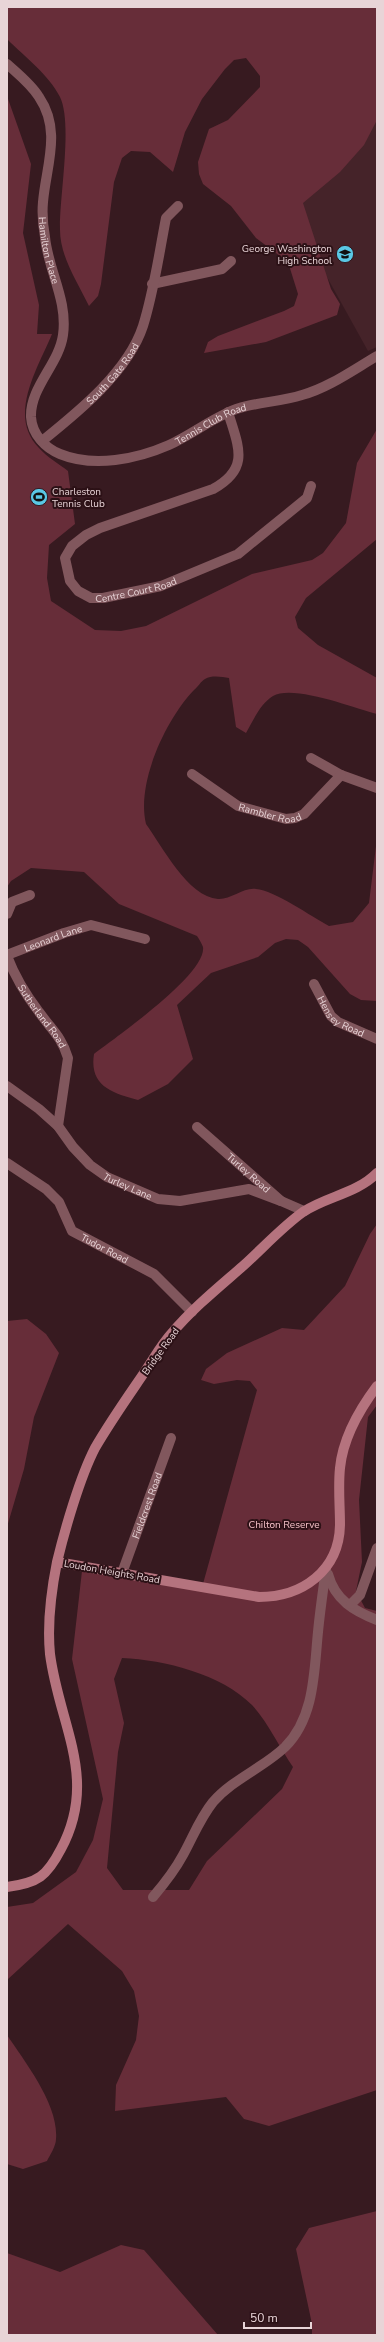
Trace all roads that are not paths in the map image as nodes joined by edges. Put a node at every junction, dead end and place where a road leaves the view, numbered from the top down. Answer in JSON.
{"nodes":[{"id":1,"x":7,"y":64,"type":"edge"},
{"id":2,"x":178,"y":206,"type":"dead end"},
{"id":3,"x":231,"y":261,"type":"dead end"},
{"id":4,"x":152,"y":284,"type":"junction"},
{"id":5,"x":377,"y":356,"type":"edge"},
{"id":6,"x":228,"y":412,"type":"junction"},
{"id":7,"x":42,"y":442,"type":"junction"},
{"id":8,"x":311,"y":486,"type":"dead end"},
{"id":9,"x":312,"y":758,"type":"dead end"},
{"id":10,"x":192,"y":774,"type":"dead end"},
{"id":11,"x":341,"y":775,"type":"junction"},
{"id":12,"x":377,"y":788,"type":"edge"},
{"id":13,"x":30,"y":895,"type":"dead end"},
{"id":14,"x":7,"y":914,"type":"edge"},
{"id":15,"x":145,"y":939,"type":"dead end"},
{"id":16,"x":7,"y":956,"type":"edge"},
{"id":17,"x":314,"y":984,"type":"dead end"},
{"id":18,"x":377,"y":1039,"type":"edge"},
{"id":19,"x":7,"y":1086,"type":"edge"},
{"id":20,"x":58,"y":1126,"type":"junction"},
{"id":21,"x":197,"y":1127,"type":"dead end"},
{"id":22,"x":7,"y":1163,"type":"edge"},
{"id":23,"x":377,"y":1172,"type":"edge"},
{"id":24,"x":281,"y":1201,"type":"junction"},
{"id":25,"x":304,"y":1211,"type":"junction"},
{"id":26,"x":192,"y":1312,"type":"junction"},
{"id":27,"x":377,"y":1386,"type":"edge"},
{"id":28,"x":171,"y":1438,"type":"dead end"},
{"id":29,"x":377,"y":1548,"type":"edge"},
{"id":30,"x":58,"y":1562,"type":"junction"},
{"id":31,"x":326,"y":1569,"type":"junction"},
{"id":32,"x":122,"y":1573,"type":"junction"},
{"id":33,"x":351,"y":1604,"type":"junction"},
{"id":34,"x":377,"y":1620,"type":"edge"},
{"id":35,"x":7,"y":1887,"type":"edge"},
{"id":36,"x":153,"y":1897,"type":"dead end"}],
"edges":[{"from":1,"to":7,"type":"street","name":"Hamilton Place"},
{"from":2,"to":4,"type":"street","name":"South Gate Road"},
{"from":3,"to":4,"type":"street"},
{"from":4,"to":7,"type":"street","name":"South Gate Road"},
{"from":5,"to":6,"type":"street","name":"Tennis Club Road"},
{"from":6,"to":7,"type":"street","name":"Tennis Club Road"},
{"from":6,"to":8,"type":"street","name":"Centre Court Road"},
{"from":9,"to":11,"type":"street"},
{"from":10,"to":11,"type":"street","name":"Rambler Road"},
{"from":11,"to":12,"type":"street"},
{"from":13,"to":14,"type":"street"},
{"from":15,"to":16,"type":"street","name":"Leonard Lane"},
{"from":16,"to":20,"type":"street","name":"Sutherland Road"},
{"from":17,"to":18,"type":"street","name":"Hensey Road"},
{"from":19,"to":20,"type":"street","name":"Turley Lane"},
{"from":20,"to":24,"type":"street","name":"Turley Lane"},
{"from":21,"to":24,"type":"street","name":"Turley Road"},
{"from":22,"to":26,"type":"street","name":"Tudor Road"},
{"from":23,"to":25,"type":"main road","name":"Bridge Road"},
{"from":24,"to":25,"type":"street","name":"Turley Road"},
{"from":25,"to":26,"type":"main road","name":"Bridge Road"},
{"from":26,"to":30,"type":"main road","name":"Bridge Road"},
{"from":27,"to":31,"type":"main road","name":"Loudon Heights Road"},
{"from":28,"to":32,"type":"street","name":"Fieldcrest Road"},
{"from":29,"to":33,"type":"street"},
{"from":30,"to":32,"type":"main road","name":"Loudon Heights Road"},
{"from":30,"to":35,"type":"main road","name":"Loudon Heights Road"},
{"from":31,"to":32,"type":"main road","name":"Loudon Heights Road"},
{"from":31,"to":33,"type":"street"},
{"from":31,"to":36,"type":"street"},
{"from":33,"to":34,"type":"street"}]}
